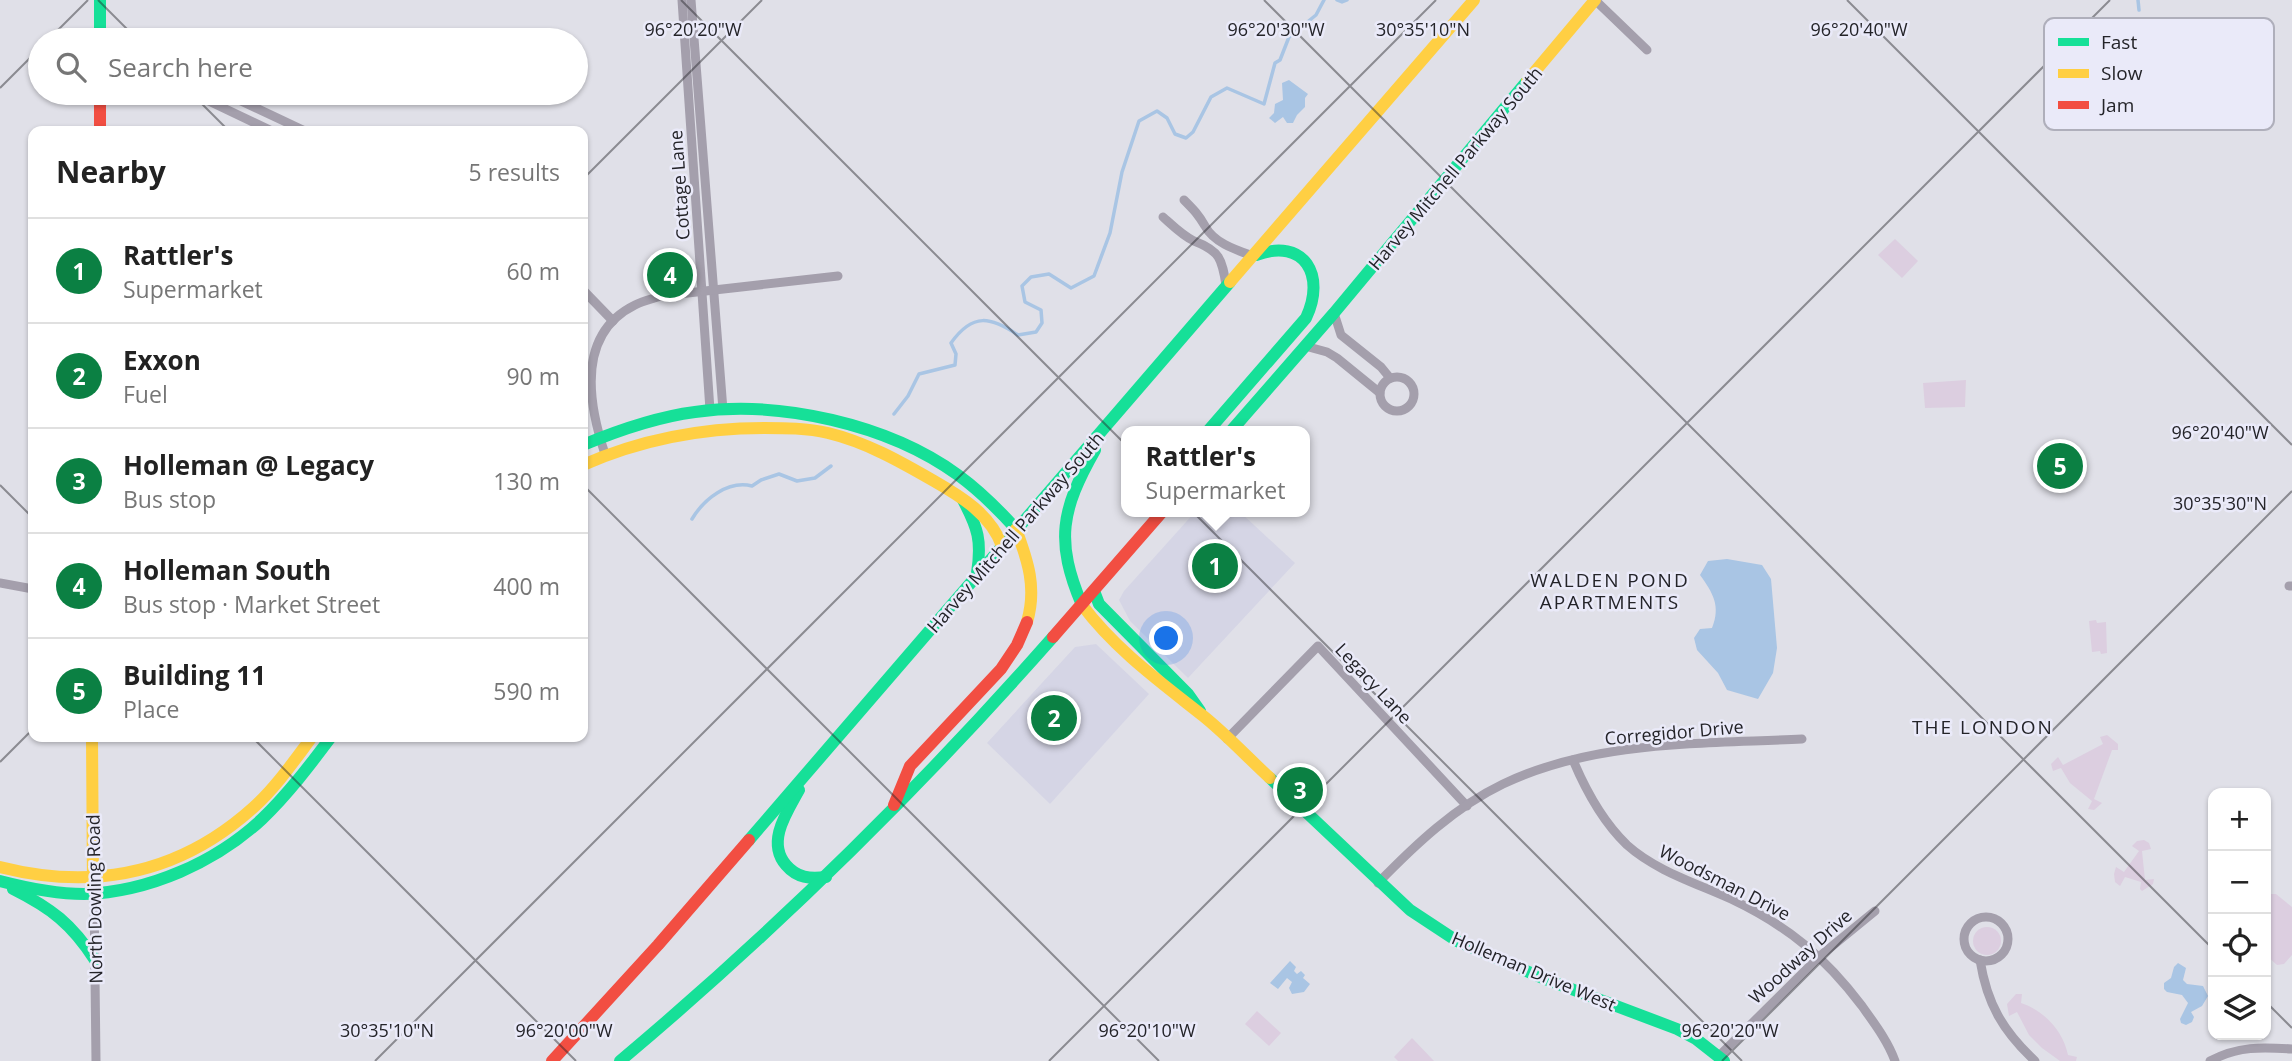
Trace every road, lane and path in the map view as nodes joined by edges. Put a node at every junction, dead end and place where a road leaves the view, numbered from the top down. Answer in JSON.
{"nodes":[{"id":1,"x":100,"y":0,"type":"edge"},
{"id":2,"x":682,"y":0,"type":"edge"},
{"id":3,"x":691,"y":0,"type":"edge"},
{"id":4,"x":1475,"y":0,"type":"edge"},
{"id":5,"x":1595,"y":0,"type":"edge"},
{"id":6,"x":100,"y":28,"type":"edge"},
{"id":7,"x":1647,"y":50,"type":"dead end"},
{"id":8,"x":100,"y":105,"type":"edge"},
{"id":9,"x":217,"y":105,"type":"edge"},
{"id":10,"x":249,"y":105,"type":"edge"},
{"id":11,"x":100,"y":126,"type":"edge"},
{"id":12,"x":261,"y":126,"type":"edge"},
{"id":13,"x":293,"y":126,"type":"edge"},
{"id":14,"x":1184,"y":200,"type":"dead end"},
{"id":15,"x":1163,"y":218,"type":"dead end"},
{"id":16,"x":711,"y":237,"type":"junction"},
{"id":17,"x":698,"y":238,"type":"junction"},
{"id":18,"x":1253,"y":256,"type":"junction"},
{"id":19,"x":838,"y":276,"type":"dead end"},
{"id":20,"x":1226,"y":286,"type":"junction"},
{"id":21,"x":715,"y":289,"type":"junction"},
{"id":22,"x":702,"y":290,"type":"junction"},
{"id":23,"x":588,"y":295,"type":"edge"},
{"id":24,"x":1334,"y":313,"type":"junction"},
{"id":25,"x":613,"y":321,"type":"junction"},
{"id":26,"x":1305,"y":346,"type":"junction"},
{"id":27,"x":1390,"y":378,"type":"junction"},
{"id":28,"x":1380,"y":393,"type":"junction"},
{"id":29,"x":717,"y":410,"type":"junction"},
{"id":30,"x":1114,"y":416,"type":"junction"},
{"id":31,"x":1212,"y":426,"type":"edge"},
{"id":32,"x":1235,"y":426,"type":"edge"},
{"id":33,"x":600,"y":438,"type":"junction"},
{"id":34,"x":588,"y":443,"type":"edge"},
{"id":35,"x":605,"y":454,"type":"junction"},
{"id":36,"x":588,"y":462,"type":"edge"},
{"id":37,"x":963,"y":500,"type":"junction"},
{"id":38,"x":1158,"y":517,"type":"edge"},
{"id":39,"x":1016,"y":529,"type":"junction"},
{"id":40,"x":1002,"y":546,"type":"junction"},
{"id":41,"x":977,"y":576,"type":"junction"},
{"id":42,"x":0,"y":583,"type":"edge"},
{"id":43,"x":28,"y":588,"type":"edge"},
{"id":44,"x":1094,"y":591,"type":"junction"},
{"id":45,"x":1082,"y":606,"type":"junction"},
{"id":46,"x":1204,"y":717,"type":"junction"},
{"id":47,"x":1227,"y":738,"type":"junction"},
{"id":48,"x":1802,"y":739,"type":"dead end"},
{"id":49,"x":92,"y":742,"type":"edge"},
{"id":50,"x":308,"y":742,"type":"edge"},
{"id":51,"x":327,"y":742,"type":"edge"},
{"id":52,"x":1573,"y":760,"type":"junction"},
{"id":53,"x":809,"y":770,"type":"junction"},
{"id":54,"x":1467,"y":806,"type":"junction"},
{"id":55,"x":892,"y":810,"type":"junction"},
{"id":56,"x":0,"y":867,"type":"edge"},
{"id":57,"x":826,"y":877,"type":"junction"},
{"id":58,"x":93,"y":878,"type":"junction"},
{"id":59,"x":0,"y":882,"type":"edge"},
{"id":60,"x":1378,"y":883,"type":"junction"},
{"id":61,"x":94,"y":893,"type":"junction"},
{"id":62,"x":1875,"y":911,"type":"dead end"},
{"id":63,"x":1820,"y":956,"type":"junction"},
{"id":64,"x":95,"y":960,"type":"junction"},
{"id":65,"x":1980,"y":960,"type":"junction"},
{"id":66,"x":2292,"y":1049,"type":"edge"},
{"id":67,"x":1721,"y":1058,"type":"edge"},
{"id":68,"x":96,"y":1061,"type":"edge"},
{"id":69,"x":552,"y":1061,"type":"edge"},
{"id":70,"x":620,"y":1061,"type":"edge"},
{"id":71,"x":1895,"y":1061,"type":"edge"},
{"id":72,"x":2035,"y":1061,"type":"edge"},
{"id":73,"x":2210,"y":1061,"type":"edge"}],
"edges":[{"from":1,"to":6,"type":"main road"},
{"from":2,"to":17,"type":"street","name":"Cottage Lane"},
{"from":3,"to":16,"type":"street","name":"Cottage Lane"},
{"from":4,"to":18,"type":"main road","name":"Harvey Mitchell Parkway South"},
{"from":5,"to":7,"type":"street"},
{"from":5,"to":24,"type":"main road","name":"Harvey Mitchell Parkway South"},
{"from":8,"to":11,"type":"main road"},
{"from":9,"to":12,"type":"street"},
{"from":10,"to":13,"type":"street"},
{"from":14,"to":18,"type":"street"},
{"from":15,"to":20,"type":"street"},
{"from":16,"to":17,"type":"street"},
{"from":16,"to":21,"type":"street","name":"Cottage Lane"},
{"from":17,"to":22,"type":"street","name":"Cottage Lane"},
{"from":18,"to":20,"type":"main road","name":"Harvey Mitchell Parkway South"},
{"from":18,"to":31,"type":"main road"},
{"from":19,"to":21,"type":"street"},
{"from":20,"to":30,"type":"main road","name":"Harvey Mitchell Parkway South"},
{"from":21,"to":22,"type":"street"},
{"from":21,"to":29,"type":"street","name":"Cottage Lane"},
{"from":22,"to":25,"type":"street"},
{"from":22,"to":29,"type":"street","name":"Cottage Lane"},
{"from":23,"to":25,"type":"street"},
{"from":24,"to":26,"type":"main road","name":"Harvey Mitchell Parkway South"},
{"from":24,"to":27,"type":"street"},
{"from":25,"to":33,"type":"street"},
{"from":26,"to":28,"type":"street"},
{"from":26,"to":32,"type":"main road","name":"Harvey Mitchell Parkway South"},
{"from":27,"to":28,"type":"street"},
{"from":27,"to":28,"type":"street"},
{"from":29,"to":33,"type":"main road"},
{"from":29,"to":39,"type":"main road"},
{"from":30,"to":39,"type":"main road","name":"Harvey Mitchell Parkway South"},
{"from":30,"to":45,"type":"main road","name":"Holleman Drive West"},
{"from":33,"to":34,"type":"main road"},
{"from":33,"to":35,"type":"street"},
{"from":35,"to":36,"type":"main road"},
{"from":35,"to":37,"type":"main road"},
{"from":37,"to":40,"type":"main road"},
{"from":37,"to":41,"type":"main road"},
{"from":38,"to":44,"type":"main road"},
{"from":39,"to":40,"type":"main road","name":"Harvey Mitchell Parkway South"},
{"from":39,"to":55,"type":"main road"},
{"from":40,"to":41,"type":"main road","name":"Harvey Mitchell Parkway South"},
{"from":41,"to":53,"type":"main road","name":"Harvey Mitchell Parkway South"},
{"from":42,"to":43,"type":"street"},
{"from":44,"to":45,"type":"main road"},
{"from":44,"to":46,"type":"main road","name":"Holleman Drive West"},
{"from":45,"to":46,"type":"main road","name":"Holleman Drive West"},
{"from":45,"to":55,"type":"main road"},
{"from":46,"to":47,"type":"main road","name":"Holleman Drive West"},
{"from":47,"to":54,"type":"street","name":"Legacy Lane"},
{"from":47,"to":60,"type":"main road","name":"Holleman Drive West"},
{"from":48,"to":52,"type":"street","name":"Corregidor Drive"},
{"from":49,"to":58,"type":"main road","name":"North Dowling Road"},
{"from":50,"to":58,"type":"main road"},
{"from":51,"to":61,"type":"main road"},
{"from":52,"to":54,"type":"street","name":"Corregidor Drive"},
{"from":52,"to":63,"type":"street","name":"Woodsman Drive"},
{"from":53,"to":57,"type":"main road"},
{"from":53,"to":69,"type":"main road","name":"Harvey Mitchell Parkway South"},
{"from":54,"to":60,"type":"street","name":"Corregidor Drive"},
{"from":55,"to":57,"type":"main road"},
{"from":56,"to":58,"type":"main road"},
{"from":57,"to":70,"type":"main road"},
{"from":58,"to":61,"type":"main road","name":"North Dowling Road"},
{"from":59,"to":61,"type":"main road"},
{"from":59,"to":64,"type":"main road"},
{"from":60,"to":67,"type":"main road","name":"Holleman Drive West"},
{"from":61,"to":64,"type":"street","name":"North Dowling Road"},
{"from":62,"to":63,"type":"street","name":"Woodway Drive"},
{"from":63,"to":67,"type":"street","name":"Woodway Drive"},
{"from":63,"to":71,"type":"street","name":"Woodsman Drive"},
{"from":64,"to":68,"type":"street","name":"North Dowling Road"},
{"from":65,"to":65,"type":"street"},
{"from":65,"to":72,"type":"street"},
{"from":66,"to":73,"type":"street"}]}
